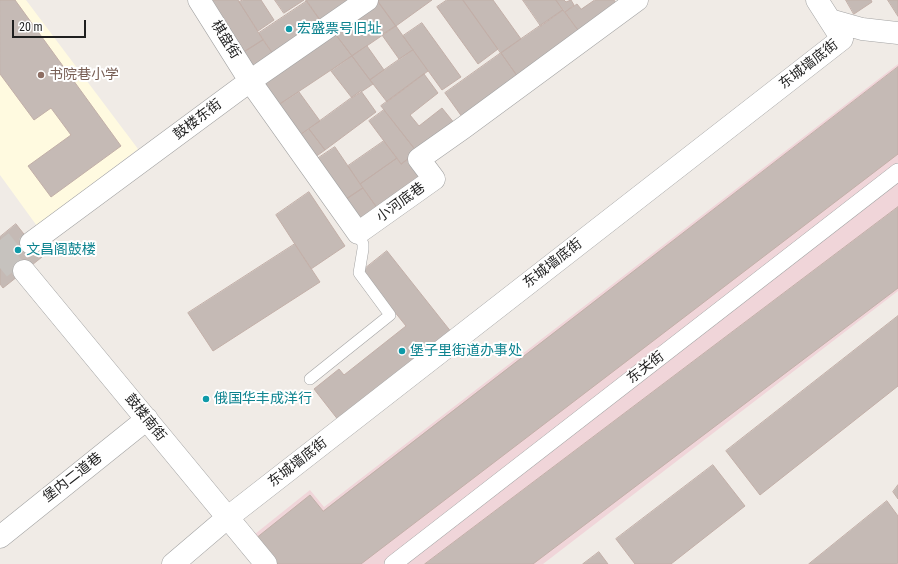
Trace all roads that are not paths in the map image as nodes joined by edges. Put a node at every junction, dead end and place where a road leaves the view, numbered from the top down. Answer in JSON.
{"nodes":[{"id":1,"x":199,"y":0,"type":"edge"},
{"id":2,"x":367,"y":0,"type":"edge"},
{"id":3,"x":637,"y":0,"type":"edge"},
{"id":4,"x":817,"y":0,"type":"edge"},
{"id":5,"x":830,"y":20,"type":"junction"},
{"id":6,"x":898,"y":33,"type":"edge"},
{"id":7,"x":250,"y":81,"type":"junction"},
{"id":8,"x":898,"y":172,"type":"edge"},
{"id":9,"x":358,"y":233,"type":"junction"},
{"id":10,"x":31,"y":243,"type":"tunnel mouth"},
{"id":11,"x":24,"y":271,"type":"tunnel mouth"},
{"id":12,"x":310,"y":379,"type":"dead end"},
{"id":13,"x":147,"y":419,"type":"junction"},
{"id":14,"x":227,"y":518,"type":"junction"},
{"id":15,"x":0,"y":537,"type":"edge"},
{"id":16,"x":172,"y":564,"type":"edge"},
{"id":17,"x":266,"y":564,"type":"edge"},
{"id":18,"x":393,"y":564,"type":"edge"}],
"edges":[{"from":1,"to":7,"type":"street","name":"棋盘街"},
{"from":2,"to":7,"type":"street","name":"鼓楼东街"},
{"from":3,"to":9,"type":"street","name":"小河底巷"},
{"from":4,"to":5,"type":"street","name":"东城墙底街"},
{"from":5,"to":6,"type":"street"},
{"from":5,"to":14,"type":"street","name":"东城墙底街"},
{"from":7,"to":9,"type":"street"},
{"from":7,"to":10,"type":"street","name":"鼓楼东街"},
{"from":8,"to":18,"type":"street","name":"东关街"},
{"from":9,"to":12,"type":"lane"},
{"from":11,"to":13,"type":"street","name":"鼓楼南街"},
{"from":13,"to":14,"type":"street","name":"鼓楼南街"},
{"from":13,"to":15,"type":"street","name":"堡内二道巷"},
{"from":14,"to":16,"type":"street"},
{"from":14,"to":17,"type":"street","name":"鼓楼南街"}]}
